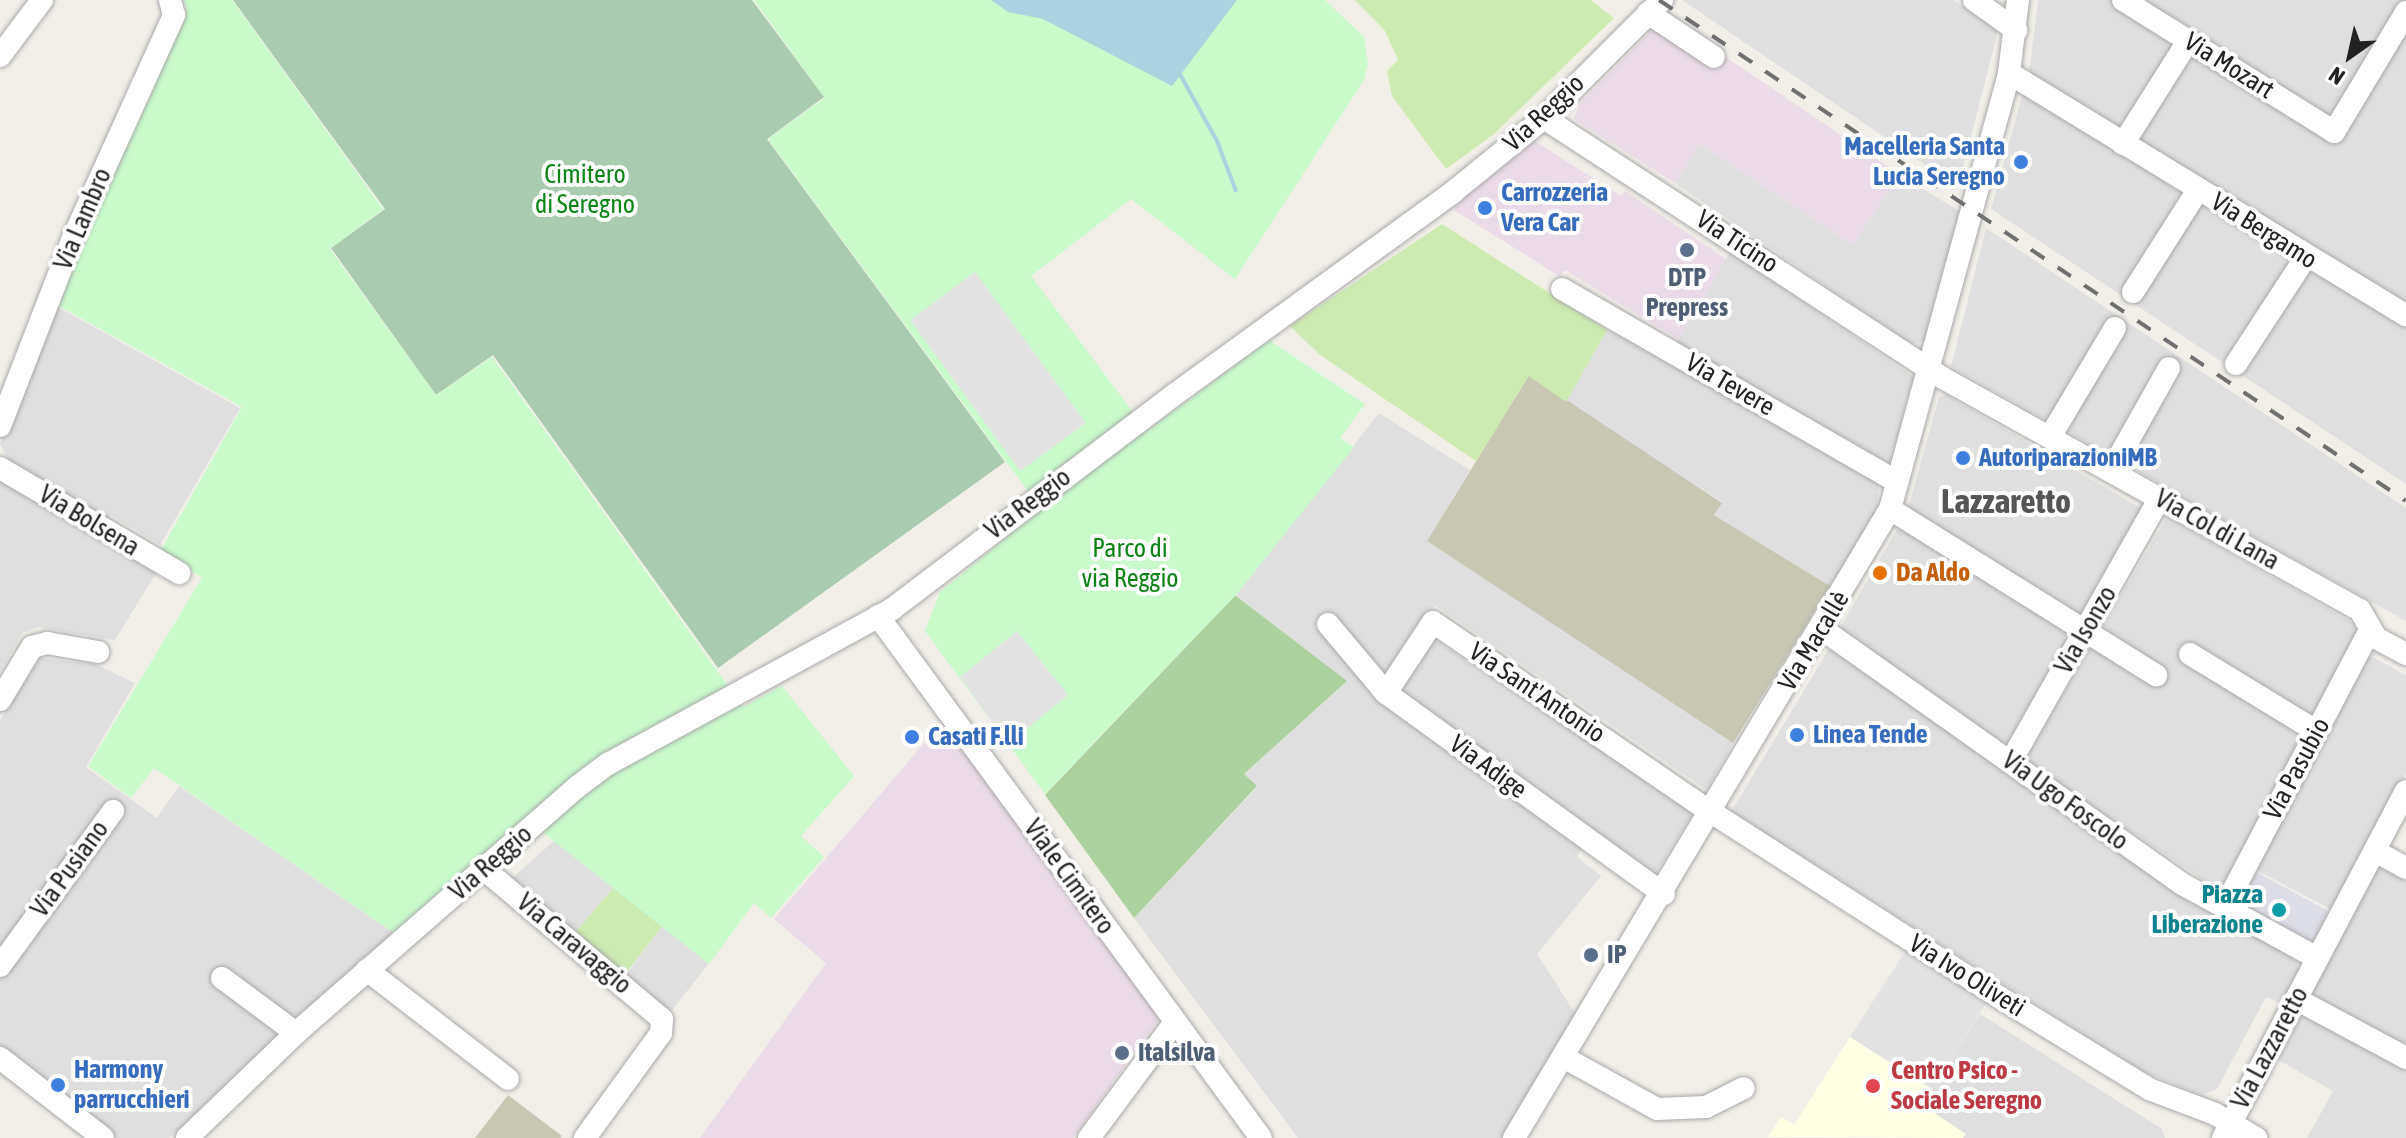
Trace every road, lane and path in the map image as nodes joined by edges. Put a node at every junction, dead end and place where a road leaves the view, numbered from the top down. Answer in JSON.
{"nodes":[{"id":1,"x":42,"y":0,"type":"edge"},
{"id":2,"x":1974,"y":0,"type":"edge"},
{"id":3,"x":2018,"y":0,"type":"edge"},
{"id":4,"x":2123,"y":0,"type":"edge"},
{"id":5,"x":1655,"y":7,"type":"edge"},
{"id":6,"x":172,"y":8,"type":"edge"},
{"id":7,"x":2406,"y":12,"type":"edge"},
{"id":8,"x":2016,"y":30,"type":"junction"},
{"id":9,"x":2188,"y":41,"type":"junction"},
{"id":10,"x":0,"y":56,"type":"edge"},
{"id":11,"x":1714,"y":57,"type":"dead end"},
{"id":12,"x":2009,"y":73,"type":"junction"},
{"id":13,"x":1544,"y":118,"type":"junction"},
{"id":14,"x":2123,"y":144,"type":"junction"},
{"id":15,"x":2198,"y":190,"type":"junction"},
{"id":16,"x":2305,"y":258,"type":"junction"},
{"id":17,"x":1562,"y":289,"type":"dead end"},
{"id":18,"x":2133,"y":292,"type":"dead end"},
{"id":19,"x":2406,"y":315,"type":"edge"},
{"id":20,"x":2115,"y":328,"type":"dead end"},
{"id":21,"x":2236,"y":364,"type":"dead end"},
{"id":22,"x":2169,"y":368,"type":"dead end"},
{"id":23,"x":1929,"y":369,"type":"junction"},
{"id":24,"x":0,"y":426,"type":"edge"},
{"id":25,"x":2050,"y":437,"type":"junction"},
{"id":26,"x":0,"y":468,"type":"edge"},
{"id":27,"x":2111,"y":471,"type":"junction"},
{"id":28,"x":1898,"y":482,"type":"junction"},
{"id":29,"x":2160,"y":498,"type":"junction"},
{"id":30,"x":1890,"y":509,"type":"junction"},
{"id":31,"x":179,"y":573,"type":"dead end"},
{"id":32,"x":878,"y":616,"type":"junction"},
{"id":33,"x":1328,"y":624,"type":"dead end"},
{"id":34,"x":1822,"y":629,"type":"junction"},
{"id":35,"x":2370,"y":630,"type":"junction"},
{"id":36,"x":2086,"y":631,"type":"junction"},
{"id":37,"x":98,"y":652,"type":"dead end"},
{"id":38,"x":2190,"y":654,"type":"dead end"},
{"id":39,"x":2406,"y":654,"type":"edge"},
{"id":40,"x":2156,"y":675,"type":"dead end"},
{"id":41,"x":1386,"y":693,"type":"junction"},
{"id":42,"x":0,"y":700,"type":"edge"},
{"id":43,"x":2316,"y":731,"type":"junction"},
{"id":44,"x":2011,"y":761,"type":"junction"},
{"id":45,"x":2406,"y":791,"type":"edge"},
{"id":46,"x":113,"y":811,"type":"dead end"},
{"id":47,"x":1711,"y":812,"type":"junction"},
{"id":48,"x":2375,"y":851,"type":"junction"},
{"id":49,"x":2406,"y":868,"type":"edge"},
{"id":50,"x":485,"y":870,"type":"junction"},
{"id":51,"x":1664,"y":894,"type":"junction"},
{"id":52,"x":2224,"y":908,"type":"junction"},
{"id":53,"x":2317,"y":958,"type":"junction"},
{"id":54,"x":0,"y":966,"type":"edge"},
{"id":55,"x":367,"y":970,"type":"junction"},
{"id":56,"x":222,"y":978,"type":"dead end"},
{"id":57,"x":2296,"y":999,"type":"junction"},
{"id":58,"x":1175,"y":1022,"type":"junction"},
{"id":59,"x":296,"y":1033,"type":"junction"},
{"id":60,"x":0,"y":1058,"type":"edge"},
{"id":61,"x":1565,"y":1058,"type":"junction"},
{"id":62,"x":2406,"y":1058,"type":"edge"},
{"id":63,"x":508,"y":1079,"type":"dead end"},
{"id":64,"x":1744,"y":1088,"type":"dead end"},
{"id":65,"x":2227,"y":1130,"type":"edge"},
{"id":66,"x":103,"y":1138,"type":"edge"},
{"id":67,"x":187,"y":1138,"type":"edge"},
{"id":68,"x":585,"y":1138,"type":"edge"},
{"id":69,"x":1089,"y":1138,"type":"edge"},
{"id":70,"x":1261,"y":1138,"type":"edge"},
{"id":71,"x":1514,"y":1138,"type":"edge"},
{"id":72,"x":2256,"y":1138,"type":"edge"}],
"edges":[{"from":1,"to":10,"type":"street"},
{"from":2,"to":8,"type":"street"},
{"from":3,"to":8,"type":"street","name":"Via Macallè"},
{"from":4,"to":9,"type":"street","name":"Via Mozart"},
{"from":5,"to":11,"type":"street"},
{"from":5,"to":13,"type":"street","name":"Via Reggio"},
{"from":6,"to":24,"type":"street","name":"Via Lambro"},
{"from":7,"to":9,"type":"street","name":"Via Mozart"},
{"from":8,"to":12,"type":"street","name":"Via Macallè"},
{"from":9,"to":14,"type":"street"},
{"from":12,"to":14,"type":"street","name":"Via Bergamo"},
{"from":12,"to":23,"type":"street","name":"Via Macallè"},
{"from":13,"to":23,"type":"street","name":"Via Ticino"},
{"from":13,"to":32,"type":"street","name":"Via Reggio"},
{"from":14,"to":15,"type":"street","name":"Via Bergamo"},
{"from":15,"to":16,"type":"street","name":"Via Bergamo"},
{"from":15,"to":18,"type":"street"},
{"from":16,"to":19,"type":"street","name":"Via Bergamo"},
{"from":16,"to":21,"type":"street"},
{"from":17,"to":28,"type":"street","name":"Via Tevere"},
{"from":20,"to":25,"type":"street"},
{"from":22,"to":27,"type":"street"},
{"from":23,"to":25,"type":"street","name":"Via Col di Lana"},
{"from":23,"to":28,"type":"street","name":"Via Macallè"},
{"from":25,"to":27,"type":"street","name":"Via Col di Lana"},
{"from":26,"to":31,"type":"street","name":"Via Bolsena"},
{"from":27,"to":29,"type":"street","name":"Via Col di Lana"},
{"from":28,"to":30,"type":"street","name":"Via Macallè"},
{"from":29,"to":35,"type":"street","name":"Via Col di Lana"},
{"from":29,"to":36,"type":"street","name":"Via Isonzo"},
{"from":30,"to":34,"type":"street","name":"Via Macallè"},
{"from":30,"to":36,"type":"street"},
{"from":32,"to":50,"type":"street","name":"Via Reggio"},
{"from":32,"to":58,"type":"street","name":"Viale Cimitero"},
{"from":33,"to":41,"type":"street","name":"Via Adige"},
{"from":34,"to":44,"type":"street","name":"Via Ugo Foscolo"},
{"from":34,"to":47,"type":"street","name":"Via Macallè"},
{"from":35,"to":39,"type":"street","name":"Via Col di Lana"},
{"from":35,"to":43,"type":"street","name":"Via Pasubio"},
{"from":36,"to":40,"type":"street"},
{"from":36,"to":44,"type":"street","name":"Via Isonzo"},
{"from":37,"to":42,"type":"street"},
{"from":38,"to":43,"type":"street"},
{"from":41,"to":47,"type":"street","name":"Via Sant'Antonio"},
{"from":41,"to":51,"type":"street","name":"Via Adige"},
{"from":43,"to":52,"type":"street","name":"Via Pasubio"},
{"from":44,"to":52,"type":"street","name":"Via Ugo Foscolo"},
{"from":45,"to":48,"type":"street"},
{"from":46,"to":54,"type":"street","name":"Via Pusiano"},
{"from":47,"to":51,"type":"street","name":"Via Macallè"},
{"from":47,"to":65,"type":"street","name":"Via Ivo Oliveti"},
{"from":48,"to":49,"type":"street"},
{"from":48,"to":53,"type":"street"},
{"from":50,"to":55,"type":"street","name":"Via Reggio"},
{"from":50,"to":68,"type":"street","name":"Via Caravaggio"},
{"from":51,"to":61,"type":"street","name":"Via Macallè"},
{"from":52,"to":53,"type":"street","name":"Via Ugo Foscolo"},
{"from":53,"to":57,"type":"street","name":"Via Lazzaretto"},
{"from":55,"to":59,"type":"street","name":"Via Reggio"},
{"from":55,"to":63,"type":"street"},
{"from":56,"to":59,"type":"street"},
{"from":57,"to":62,"type":"street"},
{"from":57,"to":65,"type":"street","name":"Via Lazzaretto"},
{"from":58,"to":69,"type":"street"},
{"from":58,"to":70,"type":"street","name":"Viale Cimitero"},
{"from":59,"to":67,"type":"street","name":"Via Reggio"},
{"from":60,"to":66,"type":"street"},
{"from":61,"to":64,"type":"street"},
{"from":61,"to":71,"type":"street","name":"Via Macallè"},
{"from":65,"to":72,"type":"street","name":"Via Ivo Oliveti"}]}
